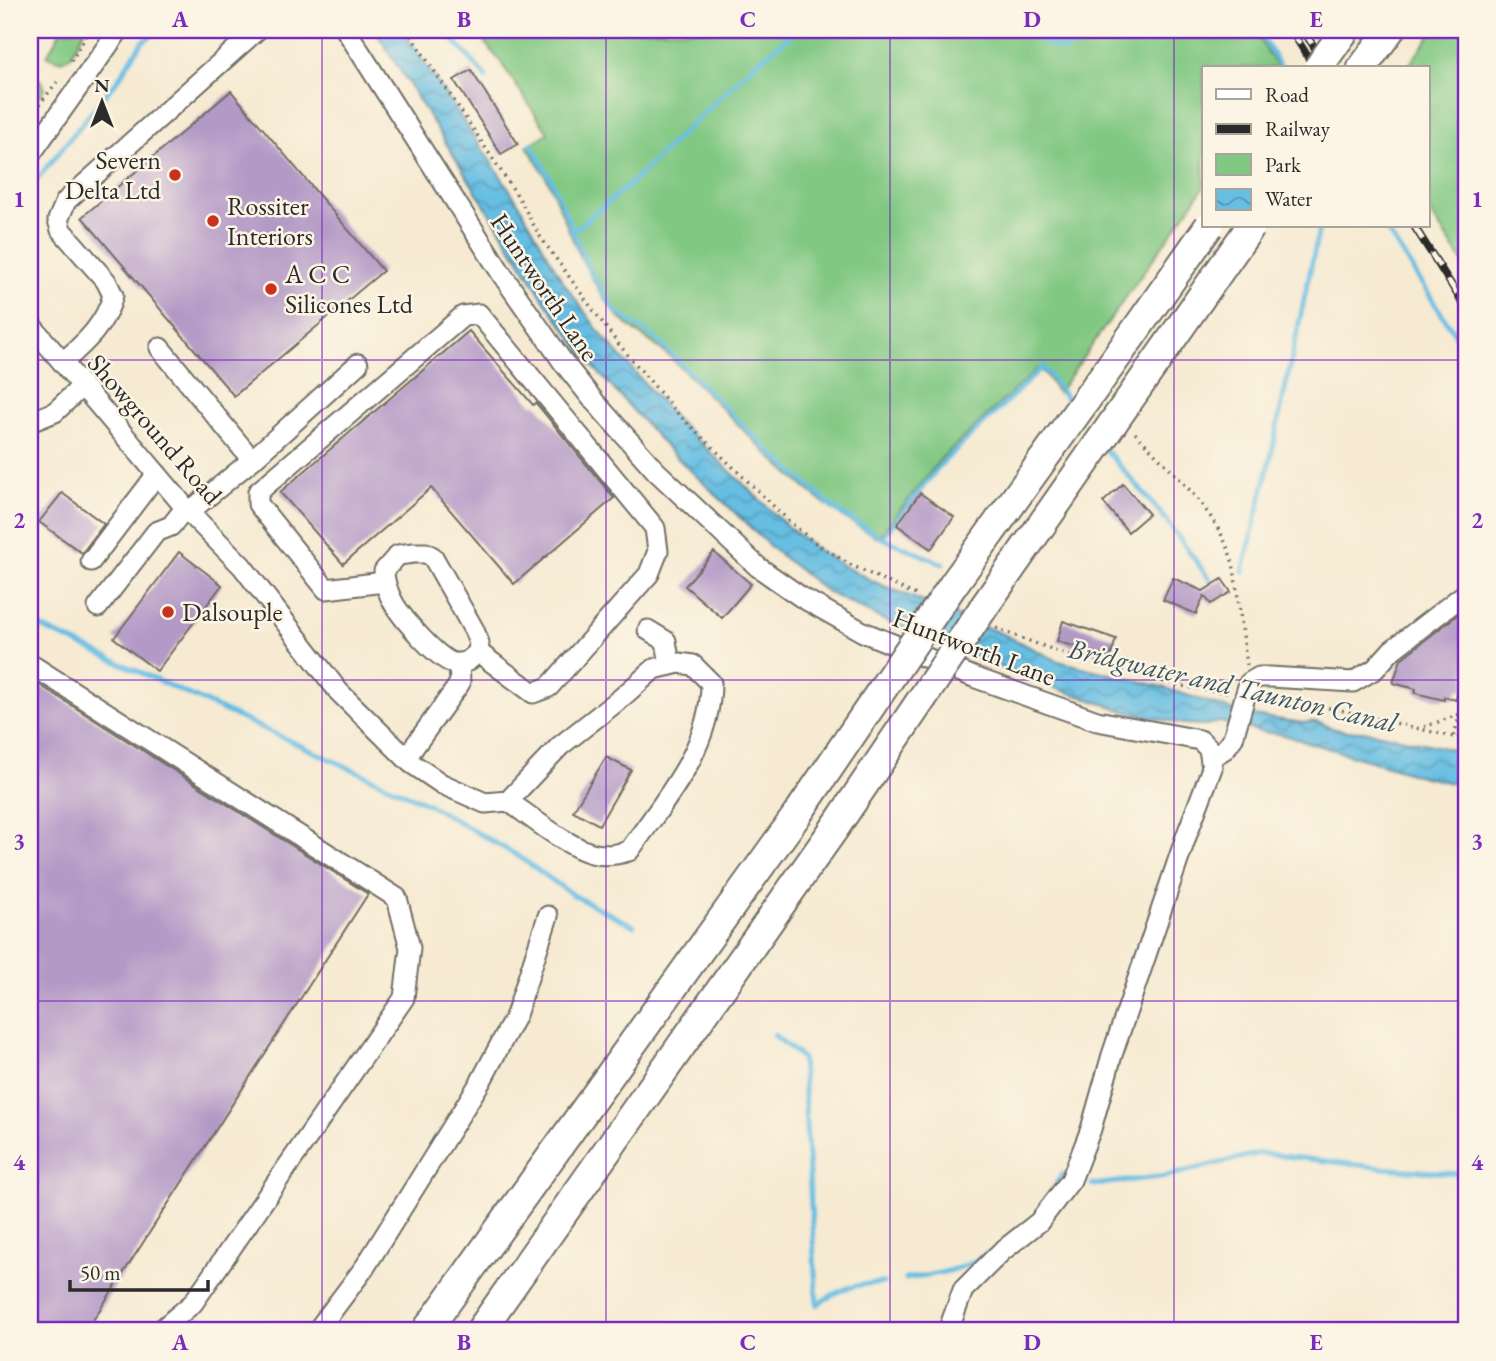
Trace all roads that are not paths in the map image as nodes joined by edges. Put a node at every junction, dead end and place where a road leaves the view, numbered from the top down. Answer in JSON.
{"nodes":[{"id":1,"x":119,"y":30,"type":"edge"},
{"id":2,"x":257,"y":30,"type":"edge"},
{"id":3,"x":346,"y":30,"type":"edge"},
{"id":4,"x":1345,"y":30,"type":"edge"},
{"id":5,"x":1390,"y":30,"type":"edge"},
{"id":6,"x":1319,"y":66,"type":"edge"},
{"id":7,"x":1363,"y":66,"type":"edge"},
{"id":8,"x":30,"y":155,"type":"edge"},
{"id":9,"x":1208,"y":228,"type":"edge"},
{"id":10,"x":1250,"y":228,"type":"edge"},
{"id":11,"x":30,"y":324,"type":"edge"},
{"id":12,"x":160,"y":348,"type":"dead end"},
{"id":13,"x":63,"y":362,"type":"junction"},
{"id":14,"x":358,"y":364,"type":"dead end"},
{"id":15,"x":82,"y":386,"type":"junction"},
{"id":16,"x":30,"y":422,"type":"edge"},
{"id":17,"x":252,"y":460,"type":"junction"},
{"id":18,"x":157,"y":474,"type":"junction"},
{"id":19,"x":187,"y":510,"type":"junction"},
{"id":20,"x":91,"y":561,"type":"dead end"},
{"id":21,"x":384,"y":582,"type":"junction"},
{"id":22,"x":1466,"y":593,"type":"edge"},
{"id":23,"x":98,"y":607,"type":"dead end"},
{"id":24,"x":648,"y":630,"type":"dead end"},
{"id":25,"x":478,"y":652,"type":"junction"},
{"id":26,"x":459,"y":663,"type":"junction"},
{"id":27,"x":30,"y":664,"type":"edge"},
{"id":28,"x":670,"y":665,"type":"junction"},
{"id":29,"x":1212,"y":757,"type":"junction"},
{"id":30,"x":406,"y":758,"type":"junction"},
{"id":31,"x":508,"y":801,"type":"junction"},
{"id":32,"x":548,"y":916,"type":"dead end"},
{"id":33,"x":160,"y":1331,"type":"edge"},
{"id":34,"x":317,"y":1331,"type":"edge"},
{"id":35,"x":426,"y":1331,"type":"edge"},
{"id":36,"x":480,"y":1331,"type":"edge"},
{"id":37,"x":948,"y":1331,"type":"edge"}],
"edges":[{"from":1,"to":8,"type":"street"},
{"from":2,"to":13,"type":"street"},
{"from":3,"to":29,"type":"street","name":"Huntworth Lane"},
{"from":4,"to":6,"type":"highway","bridge":true},
{"from":5,"to":7,"type":"highway"},
{"from":9,"to":35,"type":"highway","bridge":true},
{"from":10,"to":36,"type":"highway","bridge":true},
{"from":11,"to":13,"type":"street","name":"Showground Road"},
{"from":12,"to":17,"type":"street"},
{"from":13,"to":15,"type":"street","name":"Showground Road"},
{"from":14,"to":17,"type":"street"},
{"from":15,"to":16,"type":"street"},
{"from":15,"to":18,"type":"street","name":"Showground Road"},
{"from":17,"to":19,"type":"street"},
{"from":18,"to":19,"type":"street","name":"Showground Road"},
{"from":18,"to":20,"type":"street"},
{"from":19,"to":23,"type":"street"},
{"from":19,"to":30,"type":"street","name":"Showground Road"},
{"from":21,"to":25,"type":"street"},
{"from":21,"to":25,"type":"street"},
{"from":21,"to":26,"type":"street"},
{"from":22,"to":29,"type":"street"},
{"from":24,"to":28,"type":"street"},
{"from":25,"to":26,"type":"street"},
{"from":26,"to":30,"type":"street"},
{"from":27,"to":33,"type":"street"},
{"from":28,"to":31,"type":"street"},
{"from":28,"to":31,"type":"street"},
{"from":29,"to":37,"type":"street"},
{"from":30,"to":31,"type":"street","name":"Showground Road"},
{"from":32,"to":34,"type":"street"}]}
